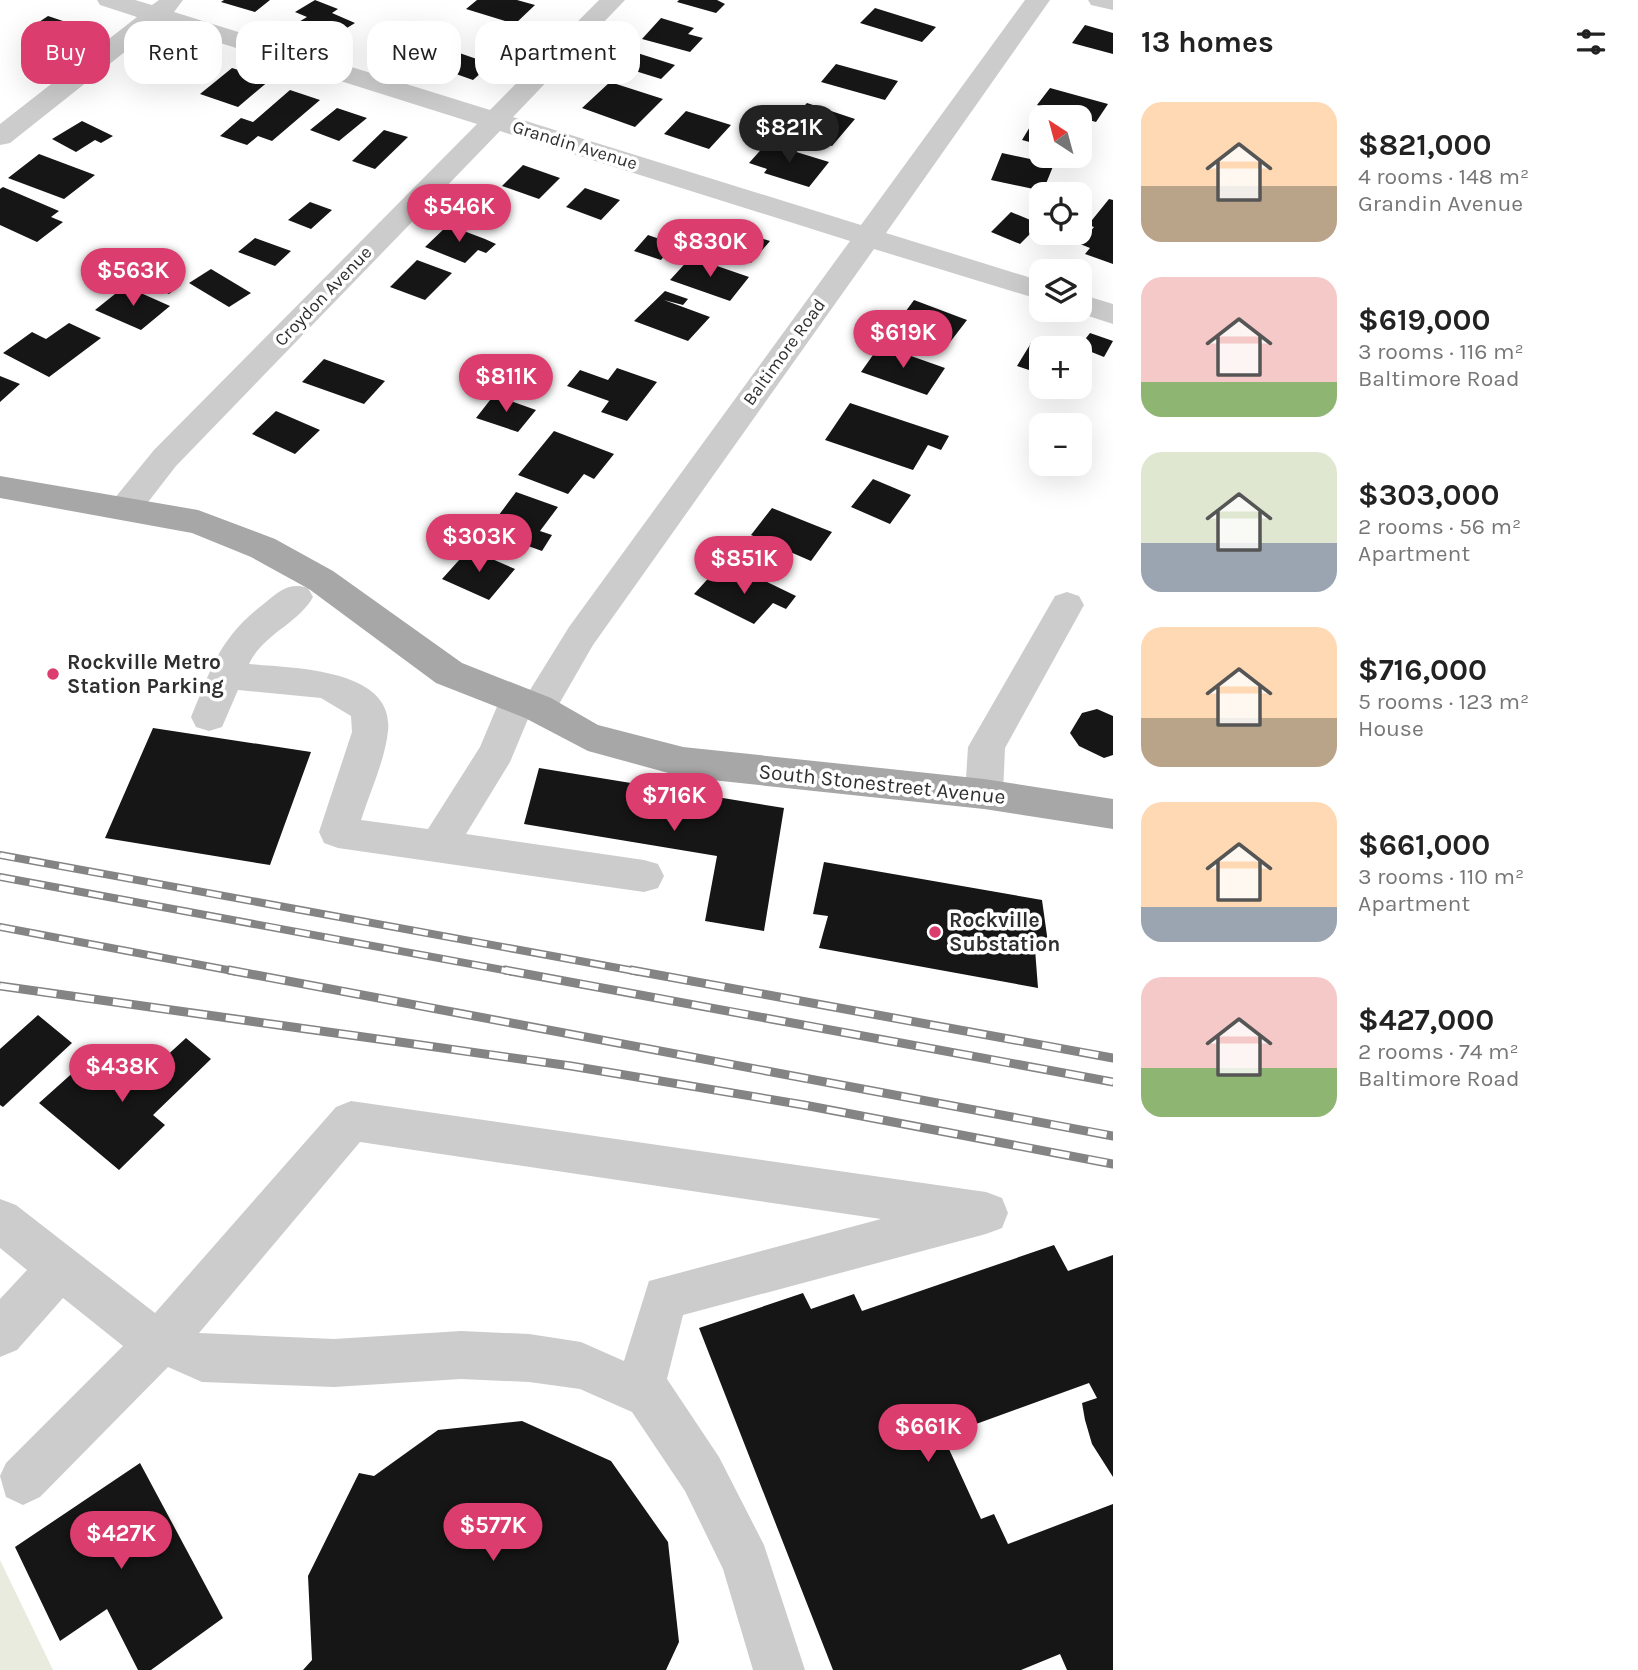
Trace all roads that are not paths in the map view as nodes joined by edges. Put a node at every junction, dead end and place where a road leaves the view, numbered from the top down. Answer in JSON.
{"nodes":[{"id":1,"x":109,"y":0,"type":"edge"},
{"id":2,"x":613,"y":0,"type":"edge"},
{"id":3,"x":1038,"y":0,"type":"edge"},
{"id":4,"x":1100,"y":0,"type":"edge"},
{"id":5,"x":1113,"y":3,"type":"edge"},
{"id":6,"x":165,"y":7,"type":"edge"},
{"id":7,"x":495,"y":120,"type":"junction"},
{"id":8,"x":0,"y":137,"type":"edge"},
{"id":9,"x":867,"y":236,"type":"junction"},
{"id":10,"x":1029,"y":287,"type":"edge"},
{"id":11,"x":1092,"y":307,"type":"edge"},
{"id":12,"x":1113,"y":314,"type":"edge"},
{"id":13,"x":0,"y":487,"type":"edge"},
{"id":14,"x":126,"y":507,"type":"junction"},
{"id":15,"x":296,"y":597,"type":"dead end"},
{"id":16,"x":1067,"y":605,"type":"dead end"},
{"id":17,"x":226,"y":676,"type":"junction"},
{"id":18,"x":528,"y":704,"type":"junction"},
{"id":19,"x":209,"y":717,"type":"dead end"},
{"id":20,"x":984,"y":794,"type":"junction"},
{"id":21,"x":1113,"y":814,"type":"edge"},
{"id":22,"x":438,"y":846,"type":"junction"},
{"id":23,"x":644,"y":876,"type":"dead end"},
{"id":24,"x":0,"y":1220,"type":"edge"},
{"id":25,"x":59,"y":1268,"type":"junction"},
{"id":26,"x":0,"y":1334,"type":"edge"},
{"id":27,"x":162,"y":1340,"type":"junction"},
{"id":28,"x":640,"y":1390,"type":"junction"},
{"id":29,"x":23,"y":1480,"type":"dead end"},
{"id":30,"x":779,"y":1670,"type":"edge"}],
"edges":[{"from":1,"to":6,"type":"street","name":"Grandin Avenue"},
{"from":2,"to":7,"type":"street","name":"Croydon Avenue"},
{"from":3,"to":9,"type":"street","name":"Baltimore Road"},
{"from":4,"to":5,"type":"street"},
{"from":6,"to":7,"type":"street","name":"Grandin Avenue"},
{"from":6,"to":8,"type":"street"},
{"from":7,"to":9,"type":"street","name":"Grandin Avenue"},
{"from":7,"to":14,"type":"street","name":"Croydon Avenue"},
{"from":9,"to":10,"type":"street","name":"Grandin Avenue"},
{"from":9,"to":18,"type":"street","name":"Baltimore Road"},
{"from":11,"to":12,"type":"street"},
{"from":13,"to":14,"type":"main road","name":"South Stonestreet Avenue"},
{"from":14,"to":18,"type":"main road","name":"South Stonestreet Avenue"},
{"from":15,"to":17,"type":"street"},
{"from":16,"to":20,"type":"street"},
{"from":17,"to":19,"type":"street"},
{"from":17,"to":22,"type":"street"},
{"from":18,"to":20,"type":"main road","name":"South Stonestreet Avenue"},
{"from":18,"to":22,"type":"street","name":"Baltimore Road"},
{"from":20,"to":21,"type":"main road","name":"South Stonestreet Avenue"},
{"from":22,"to":23,"type":"street"},
{"from":24,"to":25,"type":"street"},
{"from":25,"to":26,"type":"street"},
{"from":25,"to":27,"type":"street"},
{"from":27,"to":28,"type":"street"},
{"from":27,"to":28,"type":"street"},
{"from":27,"to":29,"type":"street"},
{"from":28,"to":30,"type":"street"}]}
